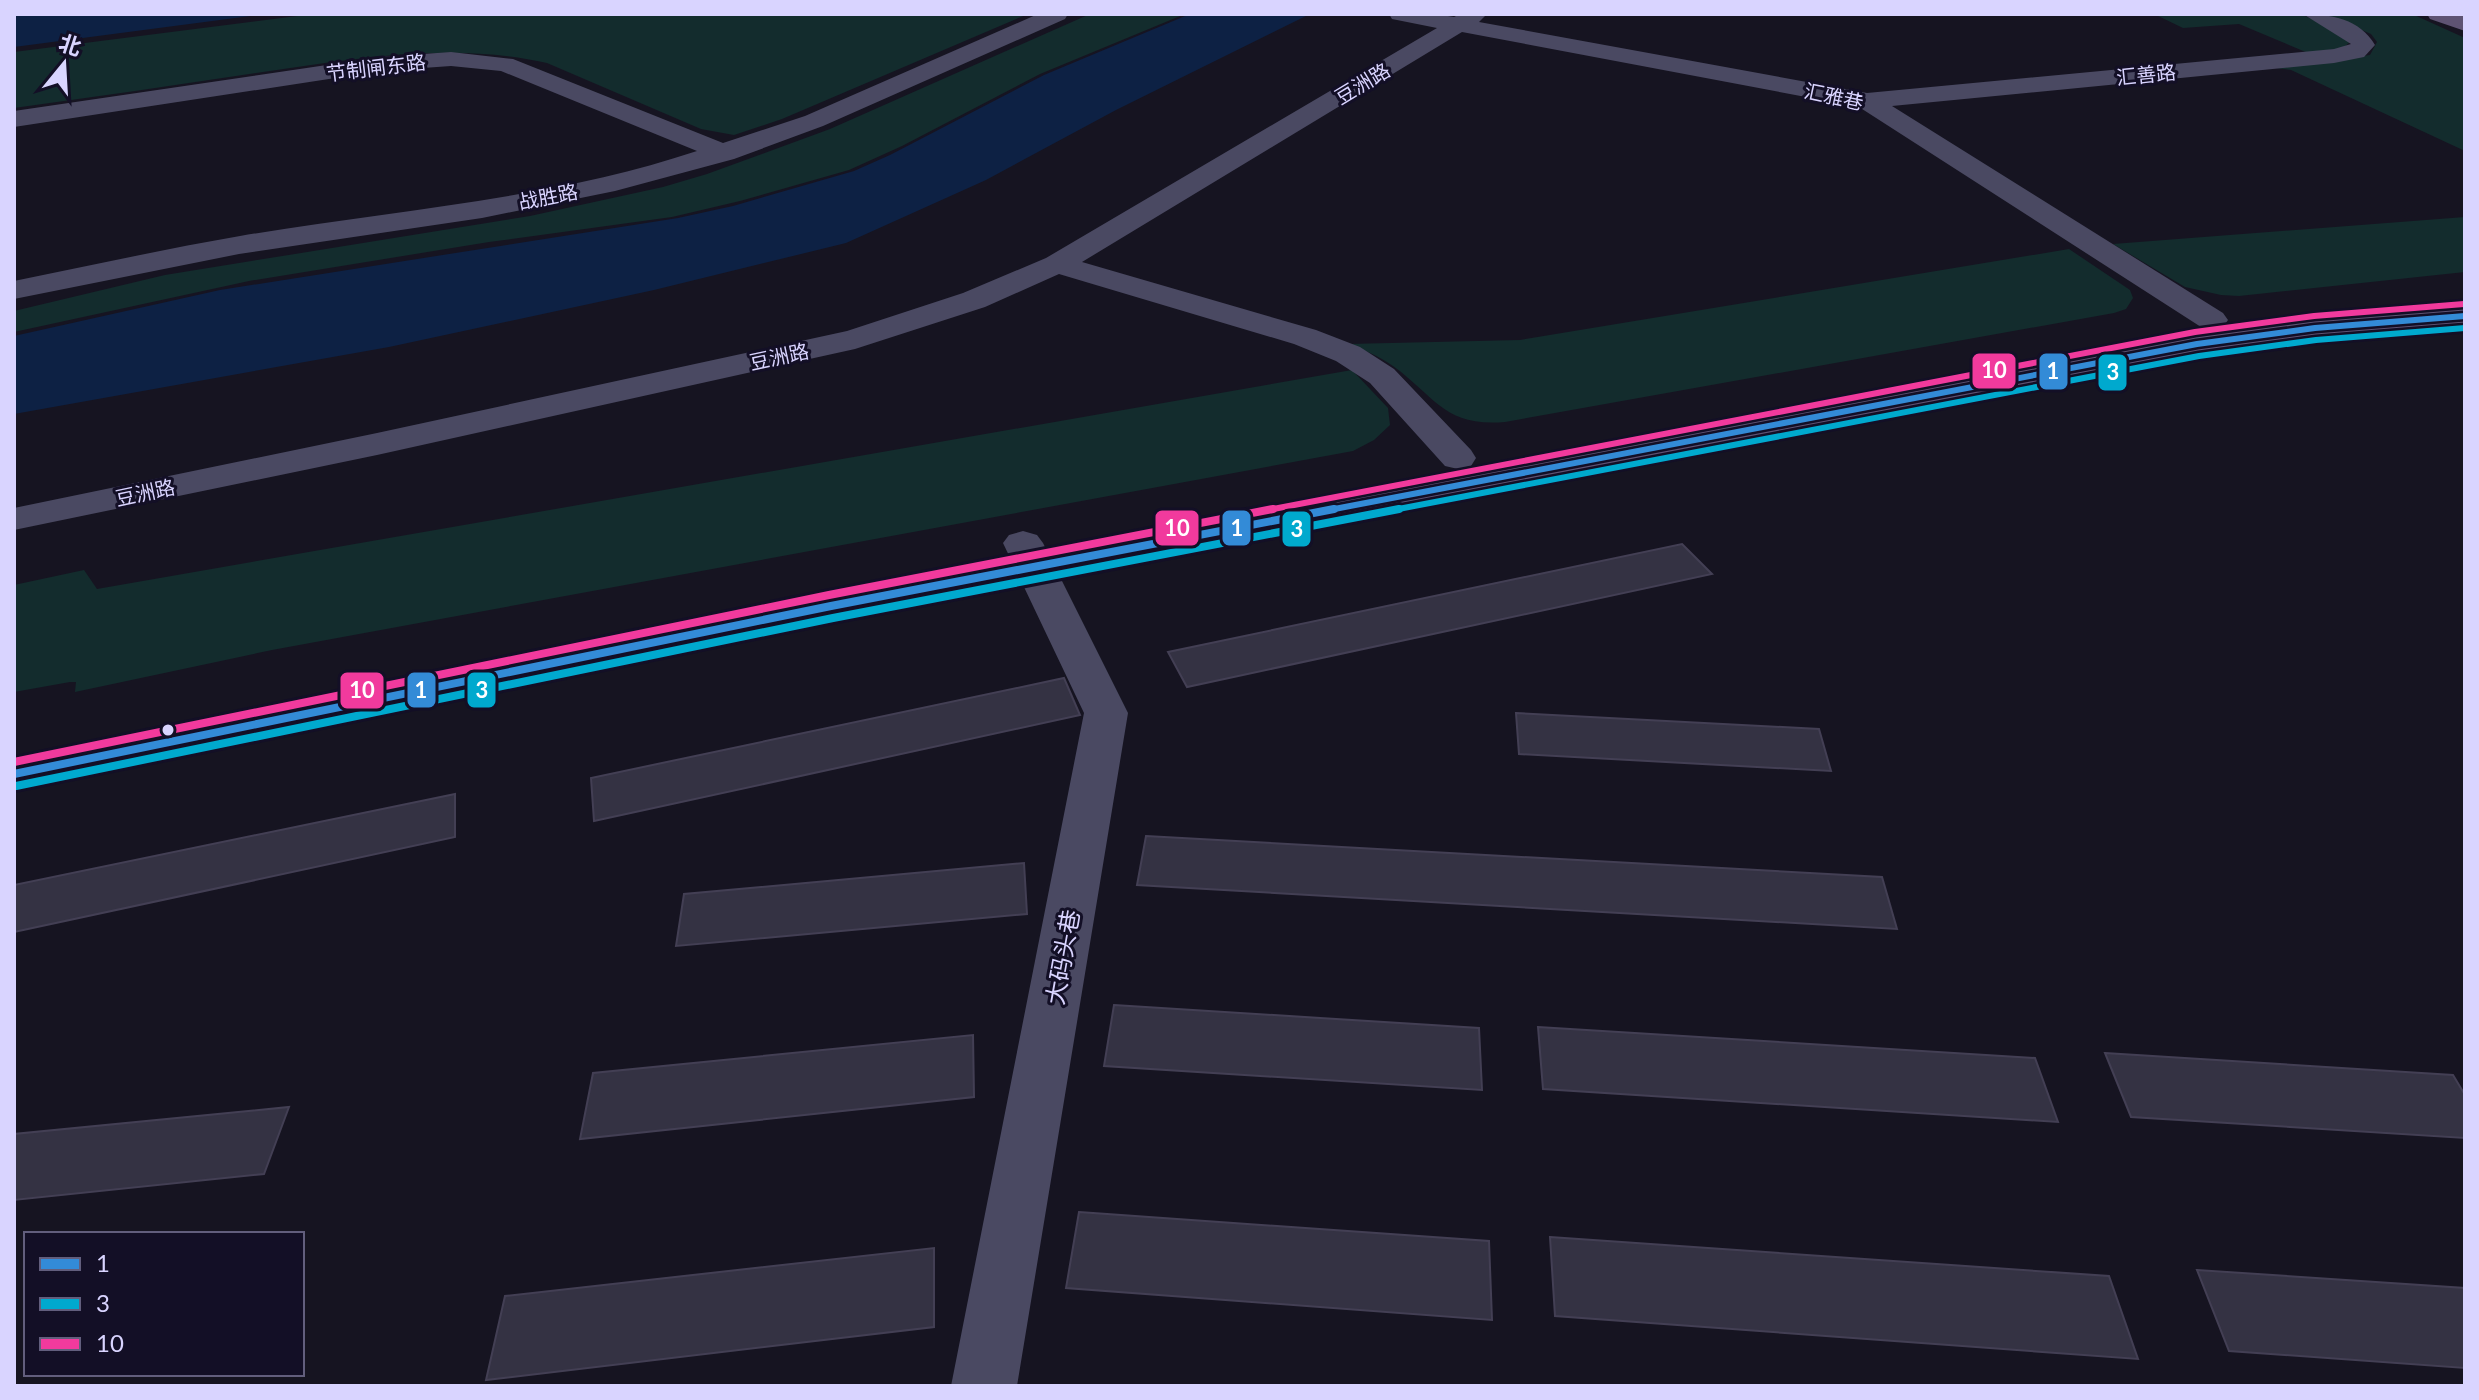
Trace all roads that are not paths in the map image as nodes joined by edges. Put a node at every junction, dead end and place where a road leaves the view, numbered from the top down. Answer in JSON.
{"nodes":[{"id":1,"x":1057,"y":14,"type":"edge"},
{"id":2,"x":1400,"y":14,"type":"edge"},
{"id":3,"x":2314,"y":14,"type":"edge"},
{"id":4,"x":2438,"y":14,"type":"edge"},
{"id":5,"x":1468,"y":19,"type":"edge"},
{"id":6,"x":2465,"y":24,"type":"edge"},
{"id":7,"x":1867,"y":101,"type":"junction"},
{"id":8,"x":14,"y":119,"type":"edge"},
{"id":9,"x":725,"y":153,"type":"junction"},
{"id":10,"x":1057,"y":264,"type":"junction"},
{"id":11,"x":14,"y":290,"type":"edge"},
{"id":12,"x":2465,"y":296,"type":"edge"},
{"id":13,"x":2465,"y":316,"type":"edge"},
{"id":14,"x":2212,"y":320,"type":"junction"},
{"id":15,"x":1458,"y":458,"type":"junction"},
{"id":16,"x":14,"y":519,"type":"edge"},
{"id":17,"x":1030,"y":556,"type":"junction"},
{"id":18,"x":14,"y":745,"type":"edge"},
{"id":19,"x":14,"y":774,"type":"edge"},
{"id":20,"x":984,"y":1386,"type":"edge"}],
"edges":[{"from":1,"to":9,"type":"street","name":"战胜路"},
{"from":2,"to":5,"type":"street","name":"汇雅巷"},
{"from":3,"to":7,"type":"street","name":"汇善路"},
{"from":4,"to":6,"type":"main road"},
{"from":5,"to":7,"type":"street","name":"汇雅巷"},
{"from":5,"to":10,"type":"street","name":"豆洲路"},
{"from":7,"to":14,"type":"street","name":"汇雅巷"},
{"from":8,"to":9,"type":"street","name":"节制闸东路"},
{"from":9,"to":11,"type":"street","name":"战胜路"},
{"from":10,"to":15,"type":"street"},
{"from":10,"to":16,"type":"street","name":"豆洲路"},
{"from":12,"to":14,"type":"main road"},
{"from":13,"to":17,"type":"main road"},
{"from":14,"to":15,"type":"main road"},
{"from":15,"to":17,"type":"main road"},
{"from":17,"to":18,"type":"main road"},
{"from":17,"to":19,"type":"main road"},
{"from":17,"to":20,"type":"street","name":"大码头巷"}]}
